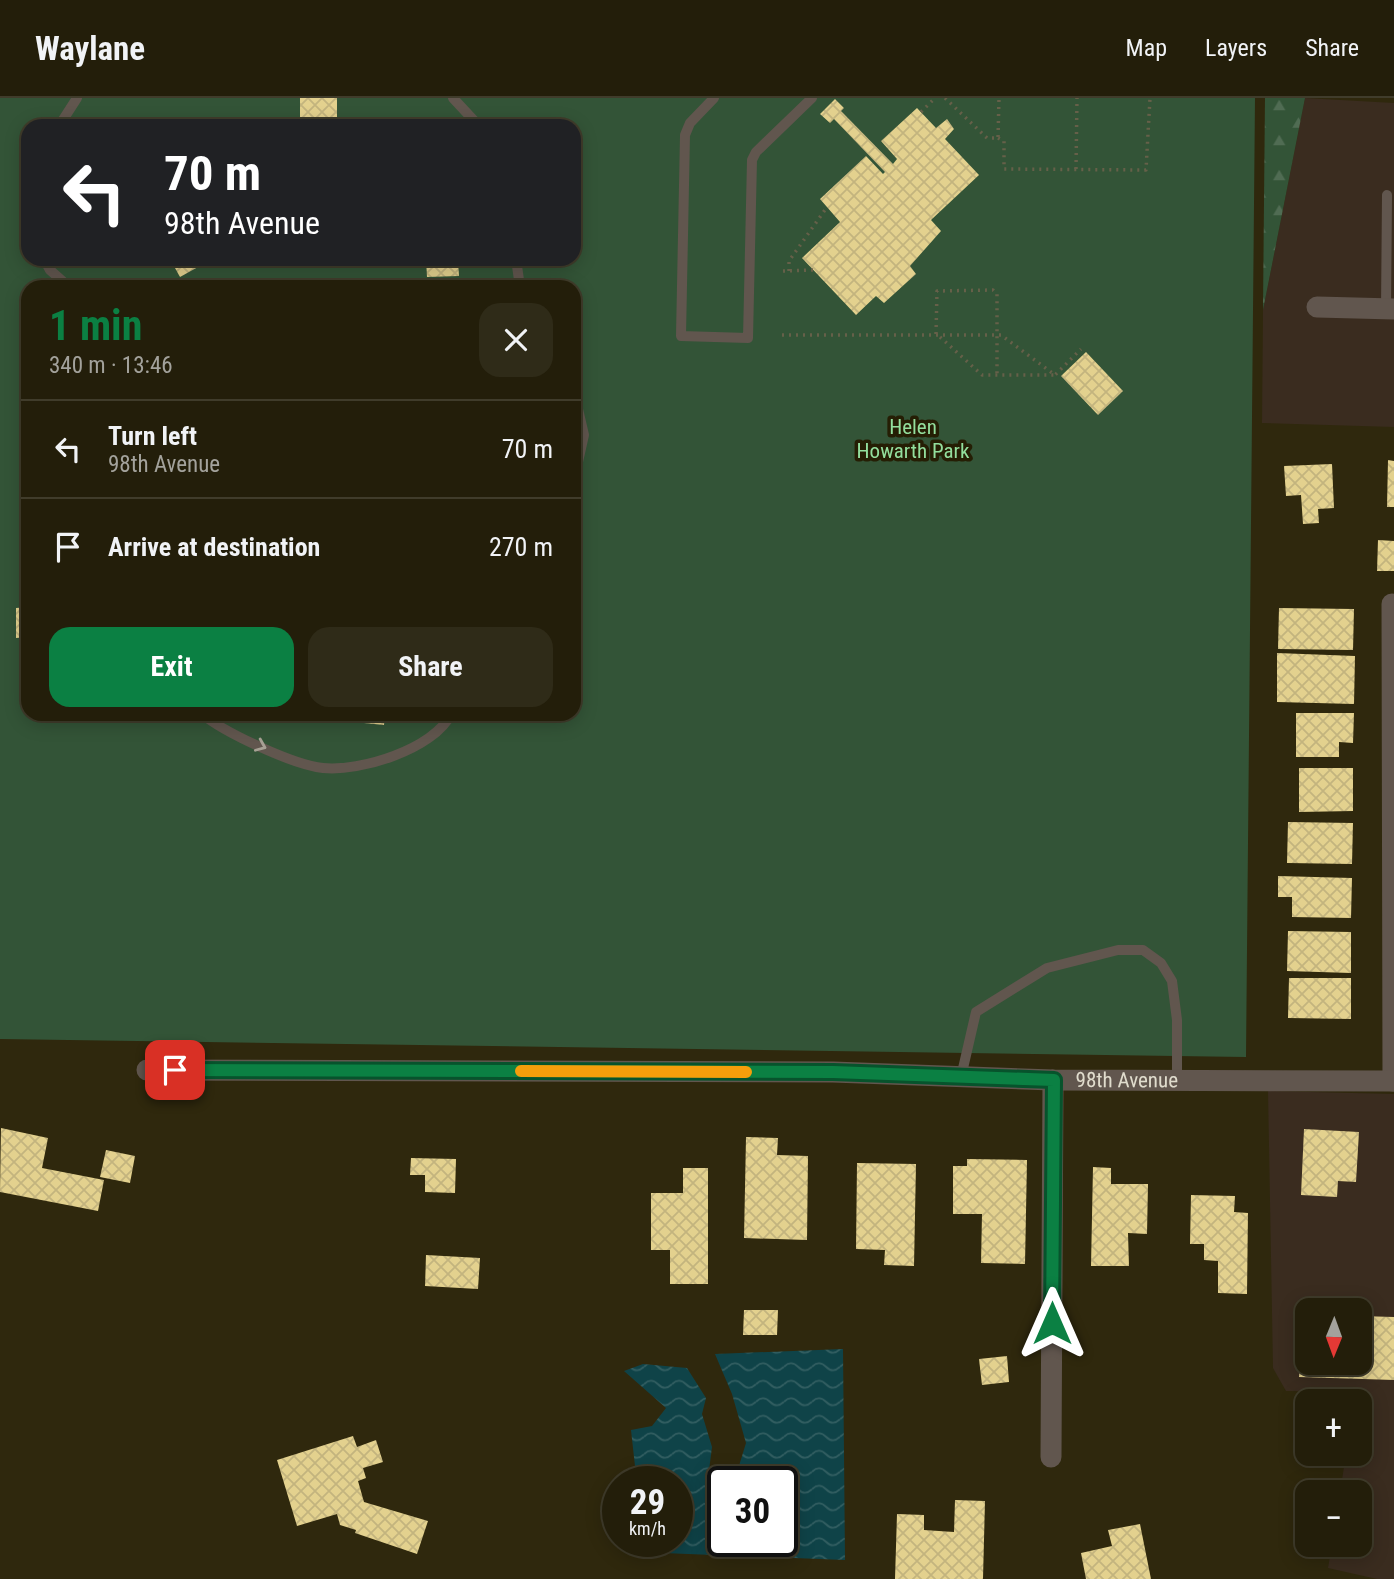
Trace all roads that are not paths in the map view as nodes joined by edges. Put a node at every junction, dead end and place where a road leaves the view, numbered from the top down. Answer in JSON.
{"nodes":[{"id":1,"x":76,"y":98,"type":"edge"},
{"id":2,"x":453,"y":98,"type":"edge"},
{"id":3,"x":714,"y":98,"type":"edge"},
{"id":4,"x":811,"y":98,"type":"edge"},
{"id":5,"x":63,"y":119,"type":"edge"},
{"id":6,"x":472,"y":119,"type":"edge"},
{"id":7,"x":1387,"y":195,"type":"dead end"},
{"id":8,"x":48,"y":266,"type":"edge"},
{"id":9,"x":61,"y":280,"type":"edge"},
{"id":10,"x":1317,"y":307,"type":"dead end"},
{"id":11,"x":1390,"y":309,"type":"edge"},
{"id":12,"x":581,"y":422,"type":"edge"},
{"id":13,"x":581,"y":448,"type":"edge"},
{"id":14,"x":1392,"y":604,"type":"edge"},
{"id":15,"x":215,"y":721,"type":"edge"},
{"id":16,"x":444,"y":721,"type":"edge"},
{"id":17,"x":147,"y":1070,"type":"dead end"},
{"id":18,"x":961,"y":1077,"type":"junction"},
{"id":19,"x":1177,"y":1079,"type":"junction"},
{"id":20,"x":1054,"y":1080,"type":"junction"},
{"id":21,"x":1394,"y":1081,"type":"edge"},
{"id":22,"x":1051,"y":1457,"type":"dead end"}],
"edges":[{"from":1,"to":5,"type":"lane"},
{"from":2,"to":6,"type":"lane"},
{"from":3,"to":4,"type":"lane"},
{"from":7,"to":11,"type":"lane"},
{"from":8,"to":9,"type":"lane"},
{"from":10,"to":11,"type":"street"},
{"from":12,"to":13,"type":"lane"},
{"from":14,"to":21,"type":"street"},
{"from":15,"to":16,"type":"lane","one_way":true},
{"from":17,"to":18,"type":"street","name":"98th Avenue"},
{"from":18,"to":19,"type":"lane"},
{"from":18,"to":20,"type":"street","name":"98th Avenue"},
{"from":19,"to":20,"type":"street","name":"98th Avenue"},
{"from":19,"to":21,"type":"street","name":"98th Avenue"},
{"from":20,"to":22,"type":"street"}]}
